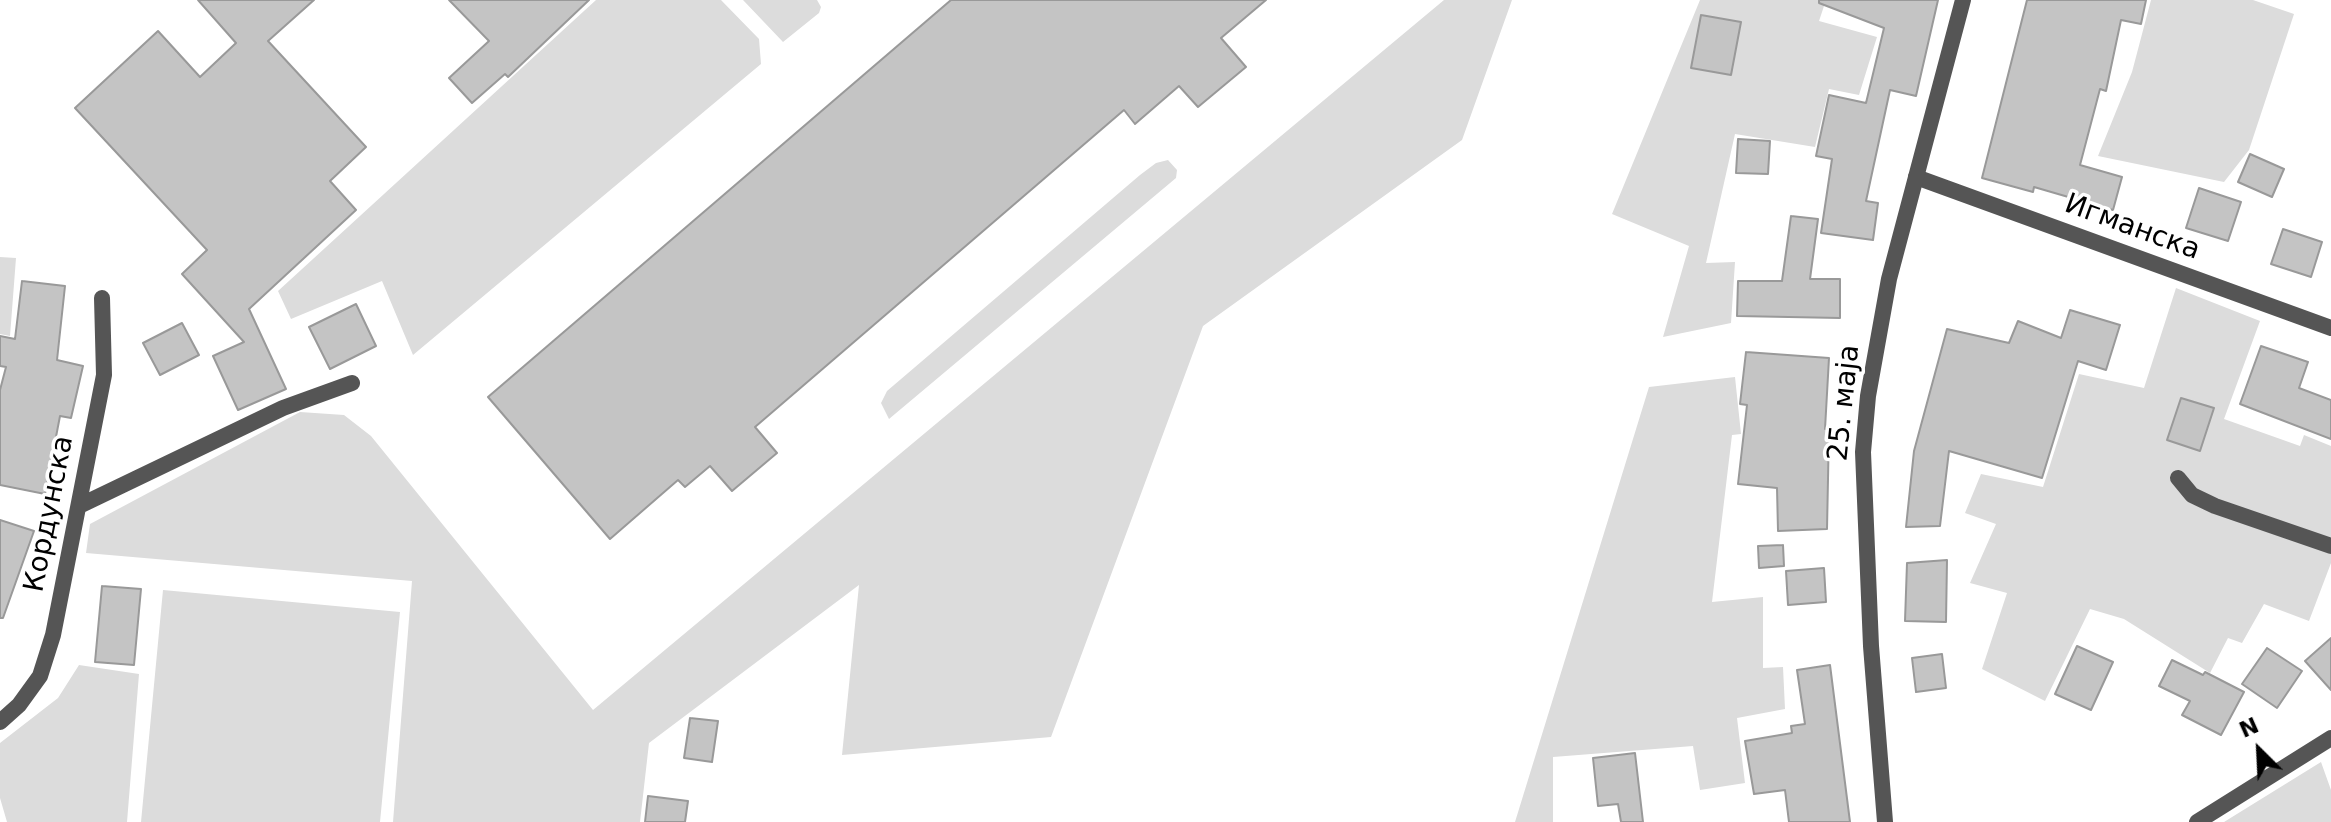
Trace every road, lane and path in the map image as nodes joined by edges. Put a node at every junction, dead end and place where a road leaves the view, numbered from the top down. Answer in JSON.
{"nodes":[{"id":1,"x":1963,"y":0,"type":"edge"},
{"id":2,"x":1916,"y":177,"type":"junction"},
{"id":3,"x":102,"y":298,"type":"dead end"},
{"id":4,"x":2331,"y":328,"type":"edge"},
{"id":5,"x":352,"y":383,"type":"dead end"},
{"id":6,"x":2178,"y":478,"type":"dead end"},
{"id":7,"x":79,"y":506,"type":"junction"},
{"id":8,"x":2331,"y":546,"type":"edge"},
{"id":9,"x":0,"y":722,"type":"edge"},
{"id":10,"x":2331,"y":738,"type":"edge"},
{"id":11,"x":1885,"y":822,"type":"edge"},
{"id":12,"x":2197,"y":822,"type":"edge"}],
"edges":[{"from":1,"to":2,"type":"street","name":"25. маја"},
{"from":2,"to":4,"type":"street","name":"Игманска"},
{"from":2,"to":11,"type":"street","name":"25. маја"},
{"from":3,"to":7,"type":"street","name":"Кордунска"},
{"from":5,"to":7,"type":"street"},
{"from":6,"to":8,"type":"street"},
{"from":7,"to":9,"type":"street","name":"Кордунска"},
{"from":10,"to":12,"type":"street"}]}
